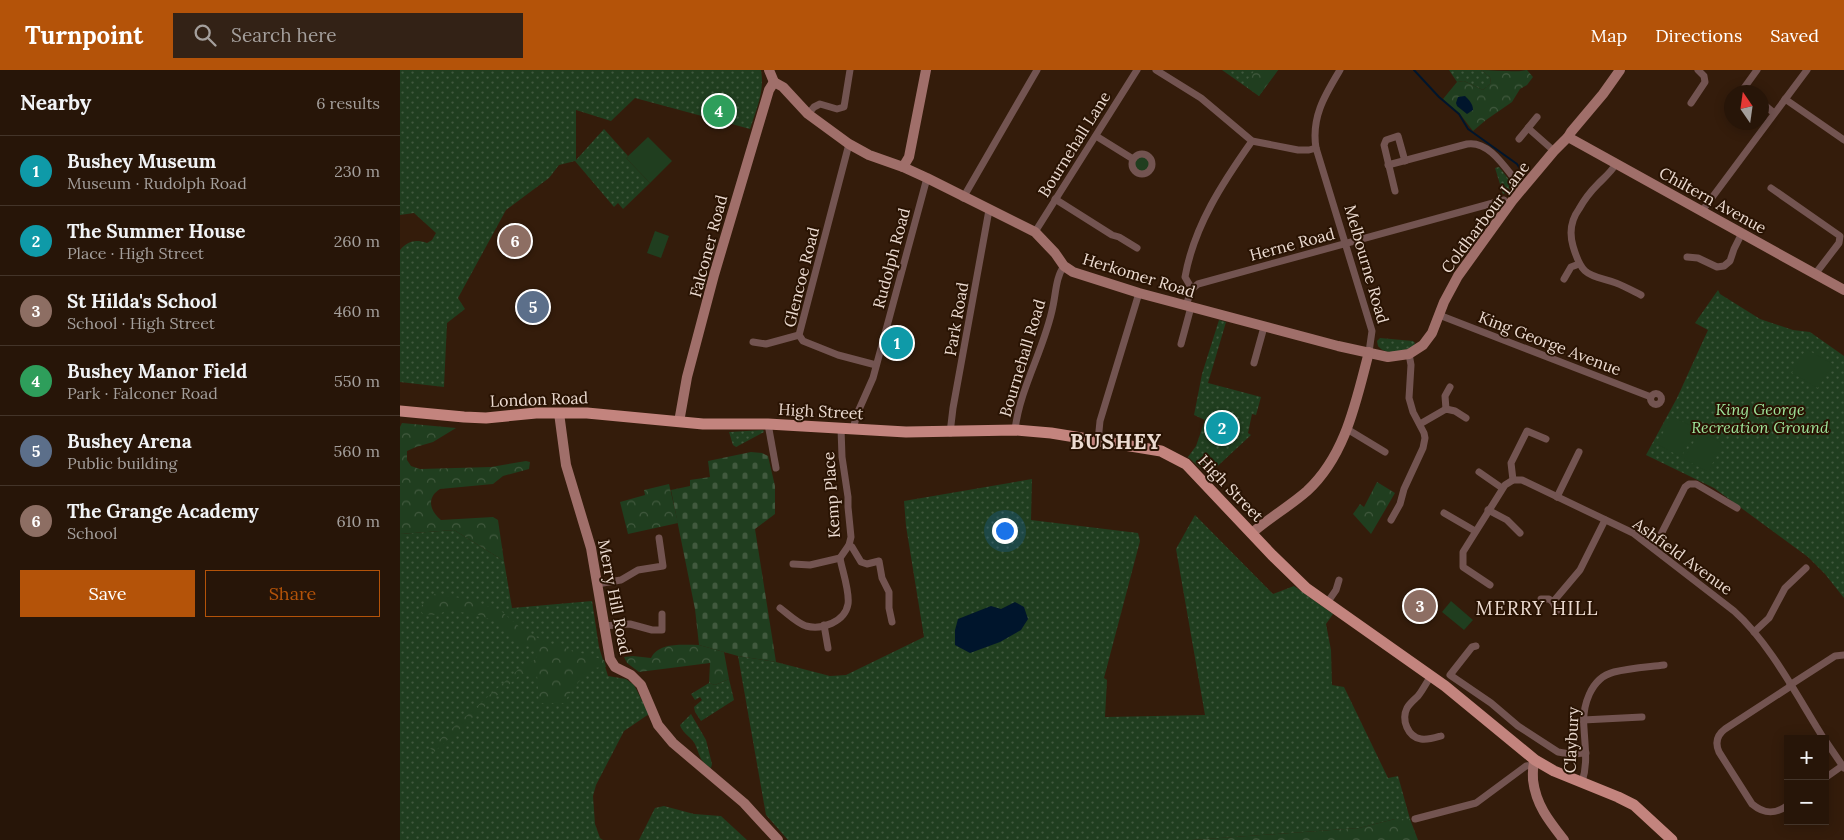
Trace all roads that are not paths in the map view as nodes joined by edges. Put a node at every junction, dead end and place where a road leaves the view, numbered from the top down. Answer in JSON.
{"nodes":[{"id":1,"x":769,"y":70,"type":"edge"},
{"id":2,"x":850,"y":70,"type":"edge"},
{"id":3,"x":926,"y":70,"type":"edge"},
{"id":4,"x":1038,"y":70,"type":"edge"},
{"id":5,"x":1137,"y":70,"type":"edge"},
{"id":6,"x":1156,"y":70,"type":"edge"},
{"id":7,"x":1340,"y":70,"type":"edge"},
{"id":8,"x":1620,"y":70,"type":"edge"},
{"id":9,"x":1698,"y":70,"type":"edge"},
{"id":10,"x":1757,"y":70,"type":"edge"},
{"id":11,"x":1807,"y":70,"type":"edge"},
{"id":12,"x":774,"y":82,"type":"junction"},
{"id":13,"x":1746,"y":85,"type":"edge"},
{"id":14,"x":1785,"y":99,"type":"junction"},
{"id":15,"x":1691,"y":103,"type":"dead end"},
{"id":16,"x":1769,"y":108,"type":"edge"},
{"id":17,"x":1774,"y":113,"type":"junction"},
{"id":18,"x":808,"y":114,"type":"junction"},
{"id":19,"x":1538,"y":117,"type":"dead end"},
{"id":20,"x":1528,"y":128,"type":"junction"},
{"id":21,"x":1096,"y":136,"type":"junction"},
{"id":22,"x":1568,"y":137,"type":"junction"},
{"id":23,"x":1519,"y":139,"type":"dead end"},
{"id":24,"x":1844,"y":140,"type":"edge"},
{"id":25,"x":1252,"y":141,"type":"junction"},
{"id":26,"x":850,"y":144,"type":"junction"},
{"id":27,"x":1316,"y":148,"type":"junction"},
{"id":28,"x":1554,"y":151,"type":"junction"},
{"id":29,"x":1133,"y":158,"type":"dead end"},
{"id":30,"x":1405,"y":161,"type":"junction"},
{"id":31,"x":1616,"y":164,"type":"junction"},
{"id":32,"x":1388,"y":165,"type":"junction"},
{"id":33,"x":903,"y":167,"type":"junction"},
{"id":34,"x":927,"y":178,"type":"junction"},
{"id":35,"x":1522,"y":188,"type":"junction"},
{"id":36,"x":1771,"y":188,"type":"dead end"},
{"id":37,"x":1395,"y":191,"type":"dead end"},
{"id":38,"x":963,"y":198,"type":"junction"},
{"id":39,"x":1055,"y":199,"type":"junction"},
{"id":40,"x":1504,"y":200,"type":"dead end"},
{"id":41,"x":990,"y":210,"type":"junction"},
{"id":42,"x":1702,"y":211,"type":"junction"},
{"id":43,"x":1034,"y":232,"type":"junction"},
{"id":44,"x":1742,"y":233,"type":"junction"},
{"id":45,"x":1112,"y":234,"type":"junction"},
{"id":46,"x":1842,"y":239,"type":"edge"},
{"id":47,"x":1107,"y":243,"type":"dead end"},
{"id":48,"x":1346,"y":244,"type":"junction"},
{"id":49,"x":1137,"y":248,"type":"dead end"},
{"id":50,"x":1687,"y":257,"type":"dead end"},
{"id":51,"x":1579,"y":264,"type":"junction"},
{"id":52,"x":1064,"y":266,"type":"junction"},
{"id":53,"x":1816,"y":274,"type":"junction"},
{"id":54,"x":1564,"y":279,"type":"dead end"},
{"id":55,"x":1192,"y":289,"type":"junction"},
{"id":56,"x":1844,"y":290,"type":"edge"},
{"id":57,"x":1140,"y":293,"type":"junction"},
{"id":58,"x":1641,"y":295,"type":"dead end"},
{"id":59,"x":1188,"y":306,"type":"junction"},
{"id":60,"x":1438,"y":315,"type":"junction"},
{"id":61,"x":1264,"y":326,"type":"junction"},
{"id":62,"x":799,"y":334,"type":"junction"},
{"id":63,"x":753,"y":342,"type":"dead end"},
{"id":64,"x":1181,"y":344,"type":"dead end"},
{"id":65,"x":1369,"y":352,"type":"junction"},
{"id":66,"x":1409,"y":354,"type":"junction"},
{"id":67,"x":1254,"y":363,"type":"dead end"},
{"id":68,"x":876,"y":366,"type":"junction"},
{"id":69,"x":1450,"y":387,"type":"dead end"},
{"id":70,"x":1651,"y":397,"type":"dead end"},
{"id":71,"x":1446,"y":409,"type":"junction"},
{"id":72,"x":400,"y":411,"type":"edge"},
{"id":73,"x":559,"y":413,"type":"junction"},
{"id":74,"x":1466,"y":418,"type":"dead end"},
{"id":75,"x":679,"y":422,"type":"junction"},
{"id":76,"x":768,"y":424,"type":"junction"},
{"id":77,"x":1420,"y":424,"type":"junction"},
{"id":78,"x":847,"y":428,"type":"junction"},
{"id":79,"x":1347,"y":429,"type":"junction"},
{"id":80,"x":1015,"y":430,"type":"junction"},
{"id":81,"x":950,"y":433,"type":"junction"},
{"id":82,"x":1546,"y":439,"type":"dead end"},
{"id":83,"x":1098,"y":441,"type":"junction"},
{"id":84,"x":1385,"y":452,"type":"dead end"},
{"id":85,"x":1579,"y":452,"type":"dead end"},
{"id":86,"x":776,"y":468,"type":"dead end"},
{"id":87,"x":1480,"y":472,"type":"dead end"},
{"id":88,"x":1513,"y":480,"type":"junction"},
{"id":89,"x":1502,"y":488,"type":"junction"},
{"id":90,"x":1558,"y":497,"type":"junction"},
{"id":91,"x":1737,"y":508,"type":"dead end"},
{"id":92,"x":1488,"y":510,"type":"junction"},
{"id":93,"x":1444,"y":513,"type":"dead end"},
{"id":94,"x":1390,"y":520,"type":"dead end"},
{"id":95,"x":1605,"y":520,"type":"junction"},
{"id":96,"x":1475,"y":531,"type":"junction"},
{"id":97,"x":1252,"y":533,"type":"junction"},
{"id":98,"x":1520,"y":533,"type":"dead end"},
{"id":99,"x":659,"y":538,"type":"dead end"},
{"id":100,"x":849,"y":545,"type":"junction"},
{"id":101,"x":1654,"y":548,"type":"junction"},
{"id":102,"x":840,"y":558,"type":"junction"},
{"id":103,"x":793,"y":564,"type":"dead end"},
{"id":104,"x":1806,"y":568,"type":"dead end"},
{"id":105,"x":1339,"y":580,"type":"dead end"},
{"id":106,"x":597,"y":584,"type":"junction"},
{"id":107,"x":1490,"y":585,"type":"dead end"},
{"id":108,"x":1541,"y":599,"type":"dead end"},
{"id":109,"x":1553,"y":602,"type":"junction"},
{"id":110,"x":1327,"y":603,"type":"junction"},
{"id":111,"x":780,"y":608,"type":"dead end"},
{"id":112,"x":1556,"y":612,"type":"dead end"},
{"id":113,"x":662,"y":614,"type":"dead end"},
{"id":114,"x":892,"y":622,"type":"dead end"},
{"id":115,"x":824,"y":625,"type":"junction"},
{"id":116,"x":603,"y":626,"type":"junction"},
{"id":117,"x":1754,"y":632,"type":"junction"},
{"id":118,"x":1476,"y":646,"type":"dead end"},
{"id":119,"x":828,"y":648,"type":"dead end"},
{"id":120,"x":1844,"y":655,"type":"edge"},
{"id":121,"x":1664,"y":665,"type":"dead end"},
{"id":122,"x":1431,"y":676,"type":"junction"},
{"id":123,"x":1790,"y":685,"type":"junction"},
{"id":124,"x":1484,"y":698,"type":"junction"},
{"id":125,"x":1474,"y":710,"type":"junction"},
{"id":126,"x":1642,"y":717,"type":"dead end"},
{"id":127,"x":1583,"y":720,"type":"junction"},
{"id":128,"x":1822,"y":735,"type":"edge"},
{"id":129,"x":1441,"y":736,"type":"dead end"},
{"id":130,"x":1829,"y":745,"type":"edge"},
{"id":131,"x":1586,"y":753,"type":"junction"},
{"id":132,"x":1534,"y":763,"type":"junction"},
{"id":133,"x":1843,"y":767,"type":"edge"},
{"id":134,"x":1829,"y":776,"type":"edge"},
{"id":135,"x":1582,"y":782,"type":"junction"},
{"id":136,"x":1784,"y":808,"type":"edge"},
{"id":137,"x":1415,"y":819,"type":"dead end"},
{"id":138,"x":778,"y":840,"type":"edge"},
{"id":139,"x":1564,"y":840,"type":"edge"},
{"id":140,"x":1672,"y":840,"type":"edge"}],
"edges":[{"from":1,"to":12,"type":"street"},
{"from":2,"to":18,"type":"street"},
{"from":3,"to":33,"type":"street"},
{"from":4,"to":38,"type":"street"},
{"from":5,"to":21,"type":"street","name":"Bournehall Lane"},
{"from":6,"to":25,"type":"street"},
{"from":7,"to":27,"type":"street","name":"Melbourne Road"},
{"from":8,"to":22,"type":"street","name":"Coldharbour Lane"},
{"from":9,"to":15,"type":"street"},
{"from":10,"to":13,"type":"street"},
{"from":11,"to":14,"type":"street"},
{"from":12,"to":18,"type":"street","name":"Herkomer Road"},
{"from":12,"to":75,"type":"street","name":"Falconer Road"},
{"from":14,"to":17,"type":"street"},
{"from":14,"to":24,"type":"street"},
{"from":16,"to":17,"type":"street"},
{"from":17,"to":42,"type":"street"},
{"from":18,"to":26,"type":"street","name":"Herkomer Road"},
{"from":19,"to":20,"type":"street"},
{"from":20,"to":23,"type":"street"},
{"from":20,"to":28,"type":"street"},
{"from":21,"to":29,"type":"street"},
{"from":21,"to":39,"type":"street","name":"Bournehall Lane"},
{"from":22,"to":28,"type":"street","name":"Coldharbour Lane"},
{"from":22,"to":31,"type":"street","name":"Chiltern Avenue"},
{"from":25,"to":27,"type":"street"},
{"from":25,"to":55,"type":"street"},
{"from":26,"to":33,"type":"street","name":"Herkomer Road"},
{"from":26,"to":62,"type":"street","name":"Glencoe Road"},
{"from":27,"to":48,"type":"street","name":"Melbourne Road"},
{"from":28,"to":35,"type":"street","name":"Coldharbour Lane"},
{"from":30,"to":32,"type":"street"},
{"from":30,"to":32,"type":"street"},
{"from":30,"to":35,"type":"street"},
{"from":31,"to":42,"type":"street","name":"Chiltern Avenue"},
{"from":31,"to":51,"type":"street"},
{"from":32,"to":37,"type":"street"},
{"from":33,"to":34,"type":"street","name":"Herkomer Road"},
{"from":34,"to":38,"type":"street","name":"Herkomer Road"},
{"from":34,"to":68,"type":"street","name":"Rudolph Road"},
{"from":35,"to":60,"type":"street","name":"Coldharbour Lane"},
{"from":36,"to":46,"type":"street"},
{"from":38,"to":41,"type":"street","name":"Herkomer Road"},
{"from":39,"to":43,"type":"street","name":"Bournehall Lane"},
{"from":39,"to":45,"type":"street"},
{"from":40,"to":48,"type":"street","name":"Herne Road"},
{"from":41,"to":43,"type":"street","name":"Herkomer Road"},
{"from":41,"to":81,"type":"street","name":"Park Road"},
{"from":42,"to":44,"type":"street","name":"Chiltern Avenue"},
{"from":43,"to":52,"type":"street","name":"Herkomer Road"},
{"from":44,"to":50,"type":"street"},
{"from":44,"to":53,"type":"street","name":"Chiltern Avenue"},
{"from":45,"to":47,"type":"street"},
{"from":45,"to":49,"type":"street"},
{"from":46,"to":53,"type":"street"},
{"from":48,"to":55,"type":"street","name":"Herne Road"},
{"from":48,"to":65,"type":"street","name":"Melbourne Road"},
{"from":51,"to":54,"type":"street"},
{"from":51,"to":58,"type":"street"},
{"from":52,"to":57,"type":"street","name":"Herkomer Road"},
{"from":52,"to":80,"type":"street","name":"Bournehall Road"},
{"from":53,"to":56,"type":"street","name":"Chiltern Avenue"},
{"from":55,"to":59,"type":"street"},
{"from":57,"to":59,"type":"street","name":"Herkomer Road"},
{"from":57,"to":83,"type":"street"},
{"from":59,"to":61,"type":"street","name":"Herkomer Road"},
{"from":59,"to":64,"type":"street"},
{"from":60,"to":66,"type":"street","name":"Coldharbour Lane"},
{"from":60,"to":70,"type":"street","name":"King George Avenue"},
{"from":61,"to":65,"type":"street","name":"Herkomer Road"},
{"from":61,"to":67,"type":"street"},
{"from":62,"to":63,"type":"street"},
{"from":62,"to":68,"type":"street","name":"Glencoe Road"},
{"from":65,"to":66,"type":"street"},
{"from":65,"to":79,"type":"street","name":"Melbourne Road"},
{"from":66,"to":77,"type":"street"},
{"from":68,"to":78,"type":"street","name":"Rudolph Road"},
{"from":69,"to":71,"type":"street"},
{"from":71,"to":74,"type":"street"},
{"from":71,"to":77,"type":"street"},
{"from":72,"to":73,"type":"main road","name":"London Road"},
{"from":73,"to":75,"type":"main road","name":"London Road"},
{"from":73,"to":106,"type":"street","name":"Merry Hill Road"},
{"from":75,"to":76,"type":"main road","name":"High Street"},
{"from":76,"to":78,"type":"main road","name":"High Street"},
{"from":76,"to":86,"type":"street"},
{"from":77,"to":94,"type":"street"},
{"from":78,"to":81,"type":"main road","name":"High Street"},
{"from":78,"to":100,"type":"street","name":"Kemp Place"},
{"from":79,"to":84,"type":"street"},
{"from":79,"to":97,"type":"street","name":"Melbourne Road"},
{"from":80,"to":81,"type":"main road","name":"High Street"},
{"from":80,"to":83,"type":"main road","name":"High Street"},
{"from":82,"to":88,"type":"street"},
{"from":83,"to":97,"type":"main road","name":"High Street"},
{"from":85,"to":90,"type":"street"},
{"from":87,"to":89,"type":"street"},
{"from":88,"to":89,"type":"street"},
{"from":88,"to":90,"type":"street","name":"Ashfield Avenue"},
{"from":89,"to":92,"type":"street"},
{"from":90,"to":95,"type":"street","name":"Ashfield Avenue"},
{"from":91,"to":101,"type":"street"},
{"from":92,"to":96,"type":"street"},
{"from":92,"to":98,"type":"street"},
{"from":93,"to":96,"type":"street"},
{"from":95,"to":101,"type":"street","name":"Ashfield Avenue"},
{"from":95,"to":109,"type":"street"},
{"from":96,"to":107,"type":"street"},
{"from":97,"to":110,"type":"main road","name":"High Street"},
{"from":99,"to":106,"type":"street"},
{"from":100,"to":102,"type":"street","name":"Kemp Place"},
{"from":100,"to":114,"type":"street"},
{"from":101,"to":117,"type":"street","name":"Ashfield Avenue"},
{"from":102,"to":103,"type":"street","name":"Kemp Place"},
{"from":102,"to":115,"type":"street","name":"Kemp Place"},
{"from":104,"to":117,"type":"street"},
{"from":105,"to":110,"type":"street"},
{"from":106,"to":116,"type":"street","name":"Merry Hill Road"},
{"from":108,"to":109,"type":"street"},
{"from":109,"to":112,"type":"street"},
{"from":110,"to":122,"type":"main road","name":"High Street"},
{"from":111,"to":115,"type":"street"},
{"from":113,"to":116,"type":"street"},
{"from":115,"to":119,"type":"street"},
{"from":116,"to":138,"type":"street","name":"Merry Hill Road"},
{"from":117,"to":123,"type":"street","name":"Ashfield Avenue"},
{"from":118,"to":124,"type":"street"},
{"from":120,"to":123,"type":"street"},
{"from":121,"to":127,"type":"street","name":"Claybury"},
{"from":122,"to":125,"type":"main road","name":"High Street"},
{"from":122,"to":129,"type":"street"},
{"from":123,"to":128,"type":"street","name":"Ashfield Avenue"},
{"from":123,"to":136,"type":"street"},
{"from":124,"to":125,"type":"street"},
{"from":124,"to":131,"type":"street"},
{"from":125,"to":132,"type":"main road","name":"High Street"},
{"from":126,"to":127,"type":"street"},
{"from":127,"to":131,"type":"street","name":"Claybury"},
{"from":130,"to":133,"type":"street","name":"Ashfield Avenue"},
{"from":131,"to":135,"type":"street","name":"Claybury"},
{"from":132,"to":135,"type":"main road","name":"High Street"},
{"from":132,"to":137,"type":"street"},
{"from":132,"to":139,"type":"street"},
{"from":133,"to":134,"type":"street"},
{"from":135,"to":140,"type":"main road","name":"High Street"}]}
